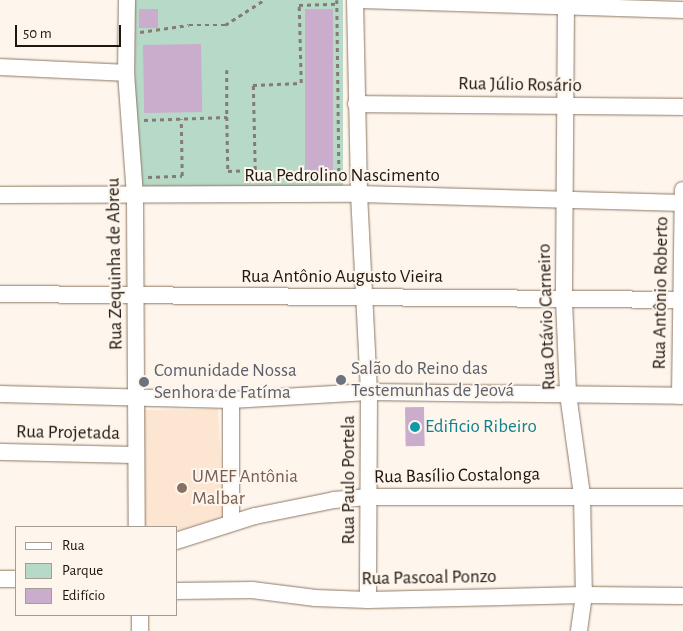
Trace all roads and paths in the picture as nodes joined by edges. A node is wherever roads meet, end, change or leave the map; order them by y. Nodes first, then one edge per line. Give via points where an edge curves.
1 (127, 0) edge
2 (264, 0) edge
3 (337, 0) edge
4 (355, 0) edge
5 (361, 0) edge
6 (566, 3) edge
7 (337, 4) junction
8 (683, 10) edge
9 (140, 42) dead end
10 (0, 67) edge
11 (227, 70) dead end
12 (126, 73) junction
13 (356, 104) junction
14 (566, 106) junction
15 (683, 107) edge
16 (142, 110) dead end
17 (227, 118) junction
18 (180, 119) junction
19 (142, 120) junction
20 (143, 129) dead end
21 (339, 172) dead end
22 (144, 177) dead end
23 (359, 194) junction
24 (0, 195) edge
25 (135, 198) junction
26 (564, 199) junction
27 (683, 199) edge
28 (0, 294) edge
29 (364, 295) junction
30 (137, 297) junction
31 (683, 300) edge
32 (564, 301) junction
33 (369, 392) junction
34 (0, 394) edge
35 (568, 394) junction
36 (682, 396) edge
37 (137, 399) junction
38 (232, 400) junction
39 (0, 452) edge
40 (136, 454) junction
41 (582, 495) junction
42 (370, 496) junction
43 (683, 497) edge
44 (231, 523) junction
45 (137, 526) edge
46 (178, 540) edge
47 (0, 579) edge
48 (15, 579) edge
49 (178, 591) edge
50 (584, 595) junction
51 (683, 596) edge
52 (368, 600) junction
53 (140, 616) edge
54 (140, 631) edge
55 (579, 631) edge

1 - 12 street, Rua Zequinha de Abreu
2 - 9 path via 225,25 189,25 140,32
3 - 7 path
4 - 13 street, Rua Paulo Portela
5 - 6 street
6 - 8 street
6 - 14 street, Rua Otávio Carneiro
7 - 17 path via 300,5 301,83 253,85 255,170 228,171
7 - 21 path
10 - 12 street
11 - 17 path
12 - 25 street, Rua Zequinha de Abreu
13 - 14 street, Rua Júlio Rosário
13 - 23 street, Rua Paulo Portela
14 - 15 street, Rua Júlio Rosário
14 - 26 street, Rua Otávio Carneiro
16 - 19 path
17 - 18 path
18 - 19 path
18 - 22 path via 182,176
19 - 20 path
23 - 25 street, Rua Pedrolino Nascimento
23 - 26 street, Rua Pedrolino Nascimento
23 - 29 street, Rua Paulo Portela
24 - 25 street, Rua Pedrolino Nascimento
25 - 30 street, Rua Zequinha de Abreu
26 - 27 street, Rua Pedrolino Nascimento
26 - 32 street, Rua Otávio Carneiro
27 - 31 street, Rua Antônio Roberto
28 - 30 street, Rua Antônio Augusto Vieira
29 - 30 street, Rua Antônio Augusto Vieira
29 - 32 street, Rua Antônio Augusto Vieira
29 - 33 street, Rua Paulo Portela
30 - 37 street, Rua Zequinha de Abreu
31 - 32 street, Rua Antônio Augusto Vieira
31 - 36 street, Rua Antônio Roberto
32 - 35 street, Rua Otávio Carneiro
33 - 35 street
33 - 38 street
33 - 42 street, Rua Paulo Portela
34 - 37 street
35 - 36 street
35 - 41 street, Rua Otávio Carneiro
37 - 38 street
37 - 40 street, Rua Zequinha de Abreu
38 - 44 street
39 - 40 street, Rua Projetada
40 - 45 street, Rua Zequinha de Abreu
41 - 42 street, Rua Basílio Costalonga
41 - 43 street, Rua Basílio Costalonga
41 - 50 street, Rua Otávio Carneiro
42 - 44 street, Rua Basílio Costalonga via 299,506
42 - 52 street, Rua Paulo Portela
44 - 46 street, Rua Basílio Costalonga
47 - 48 street
49 - 52 street, Rua Pascoal Ponzo via 252,590
50 - 51 street, Rua Pascoal Ponzo
50 - 52 street, Rua Pascoal Ponzo
50 - 55 street, Rua Otávio Carneiro
53 - 54 street

